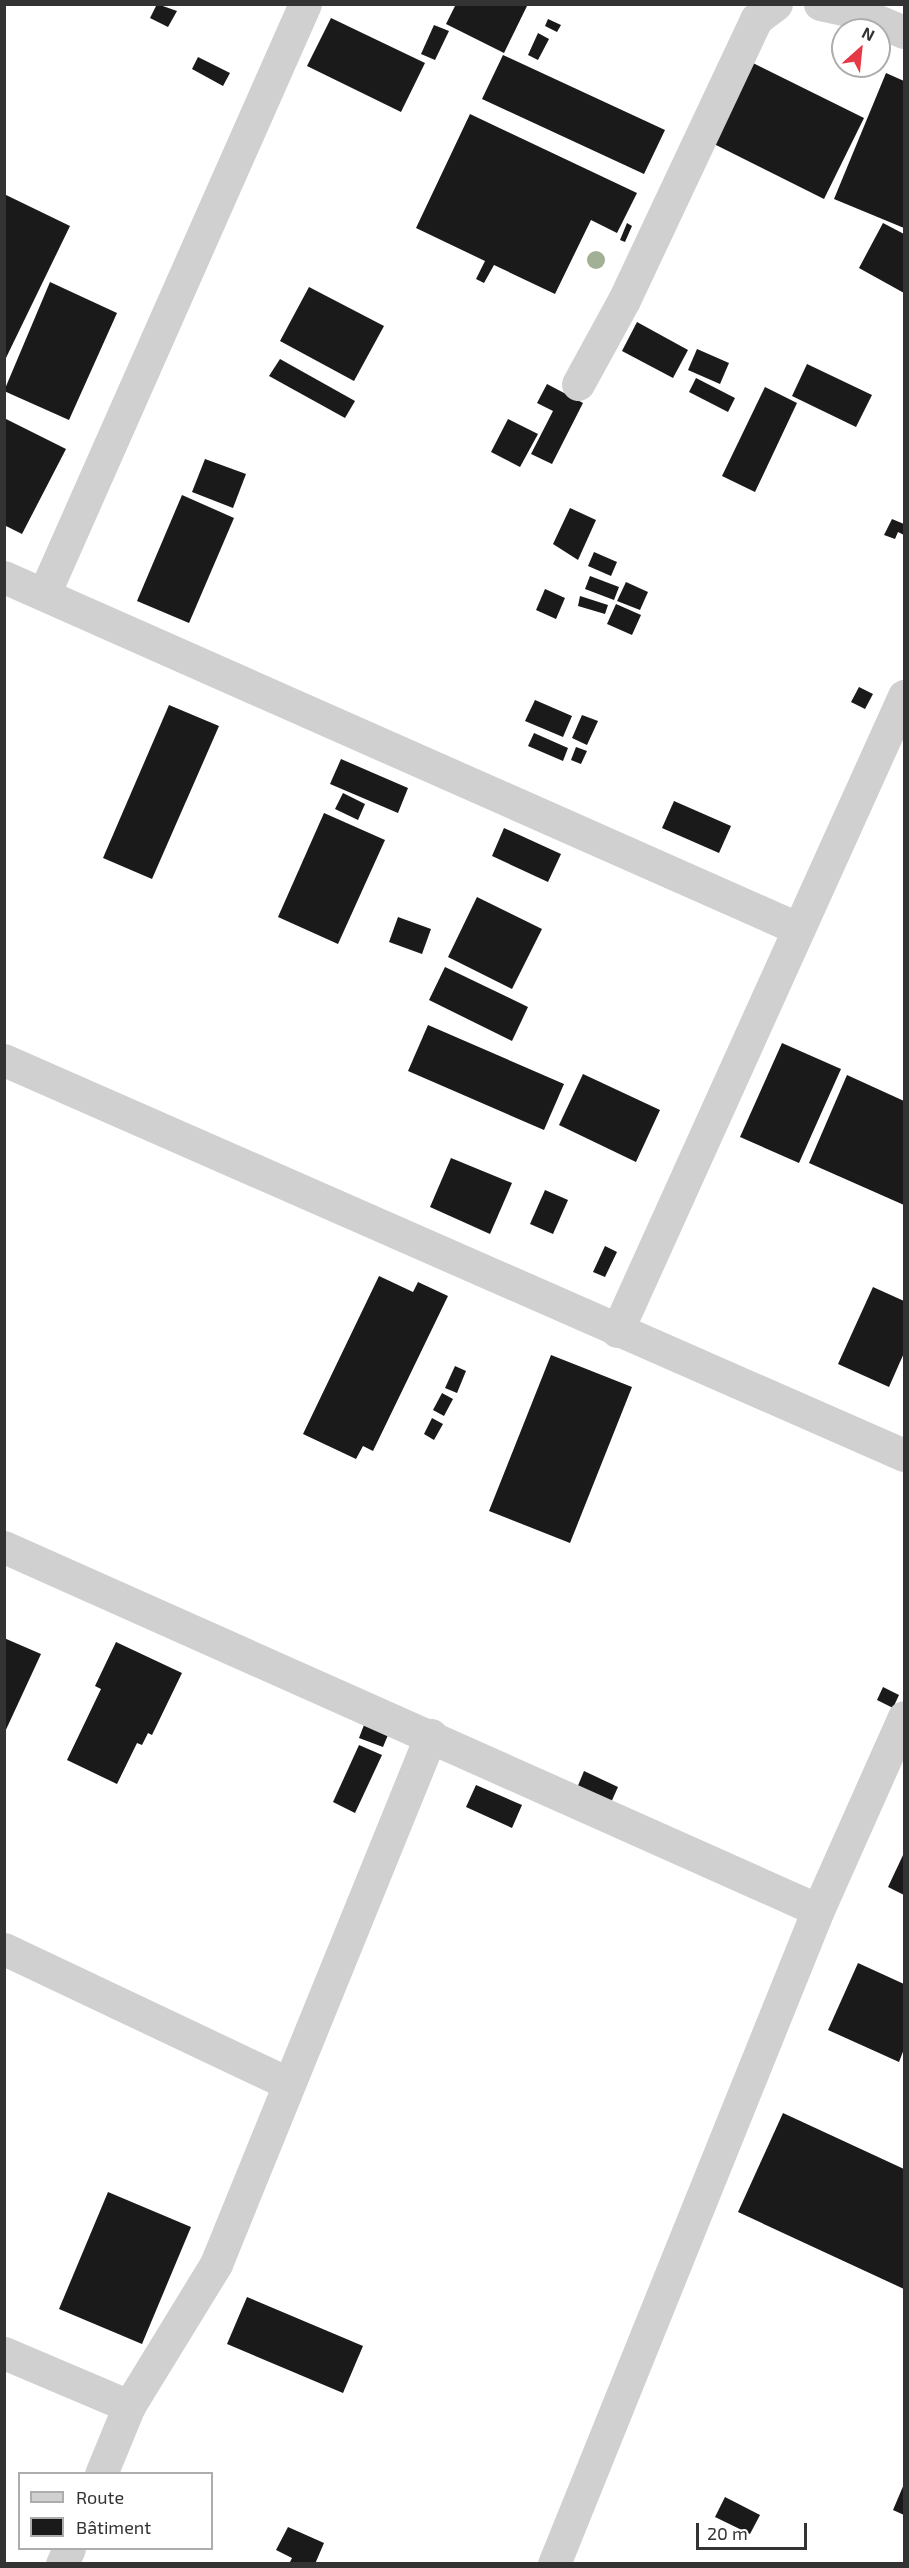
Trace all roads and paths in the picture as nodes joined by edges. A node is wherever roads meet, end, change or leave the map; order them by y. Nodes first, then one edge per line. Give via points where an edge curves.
1 (305, 4) edge
2 (776, 4) edge
3 (820, 4) edge
4 (904, 32) edge
5 (578, 384) dead end
6 (4, 577) edge
7 (44, 594) junction
8 (904, 696) edge
9 (799, 929) junction
10 (4, 1060) edge
11 (617, 1331) junction
12 (904, 1455) edge
13 (4, 1547) edge
14 (904, 1717) edge
15 (431, 1735) junction
16 (818, 1910) junction
17 (4, 1948) edge
18 (289, 2084) junction
19 (4, 2353) edge
20 (129, 2406) junction
21 (102, 2472) edge
22 (68, 2550) edge
23 (62, 2564) edge
24 (554, 2564) edge

1 - 7 street
2 - 5 street via 756,19 624,300
3 - 4 street via 854,11
6 - 7 street
7 - 9 street
8 - 9 street
9 - 11 street
10 - 11 street
11 - 12 street
13 - 15 street
14 - 16 street
15 - 16 street
15 - 18 street
16 - 24 street
17 - 18 street
18 - 20 street via 216,2264
19 - 20 street
20 - 21 street
22 - 23 street

